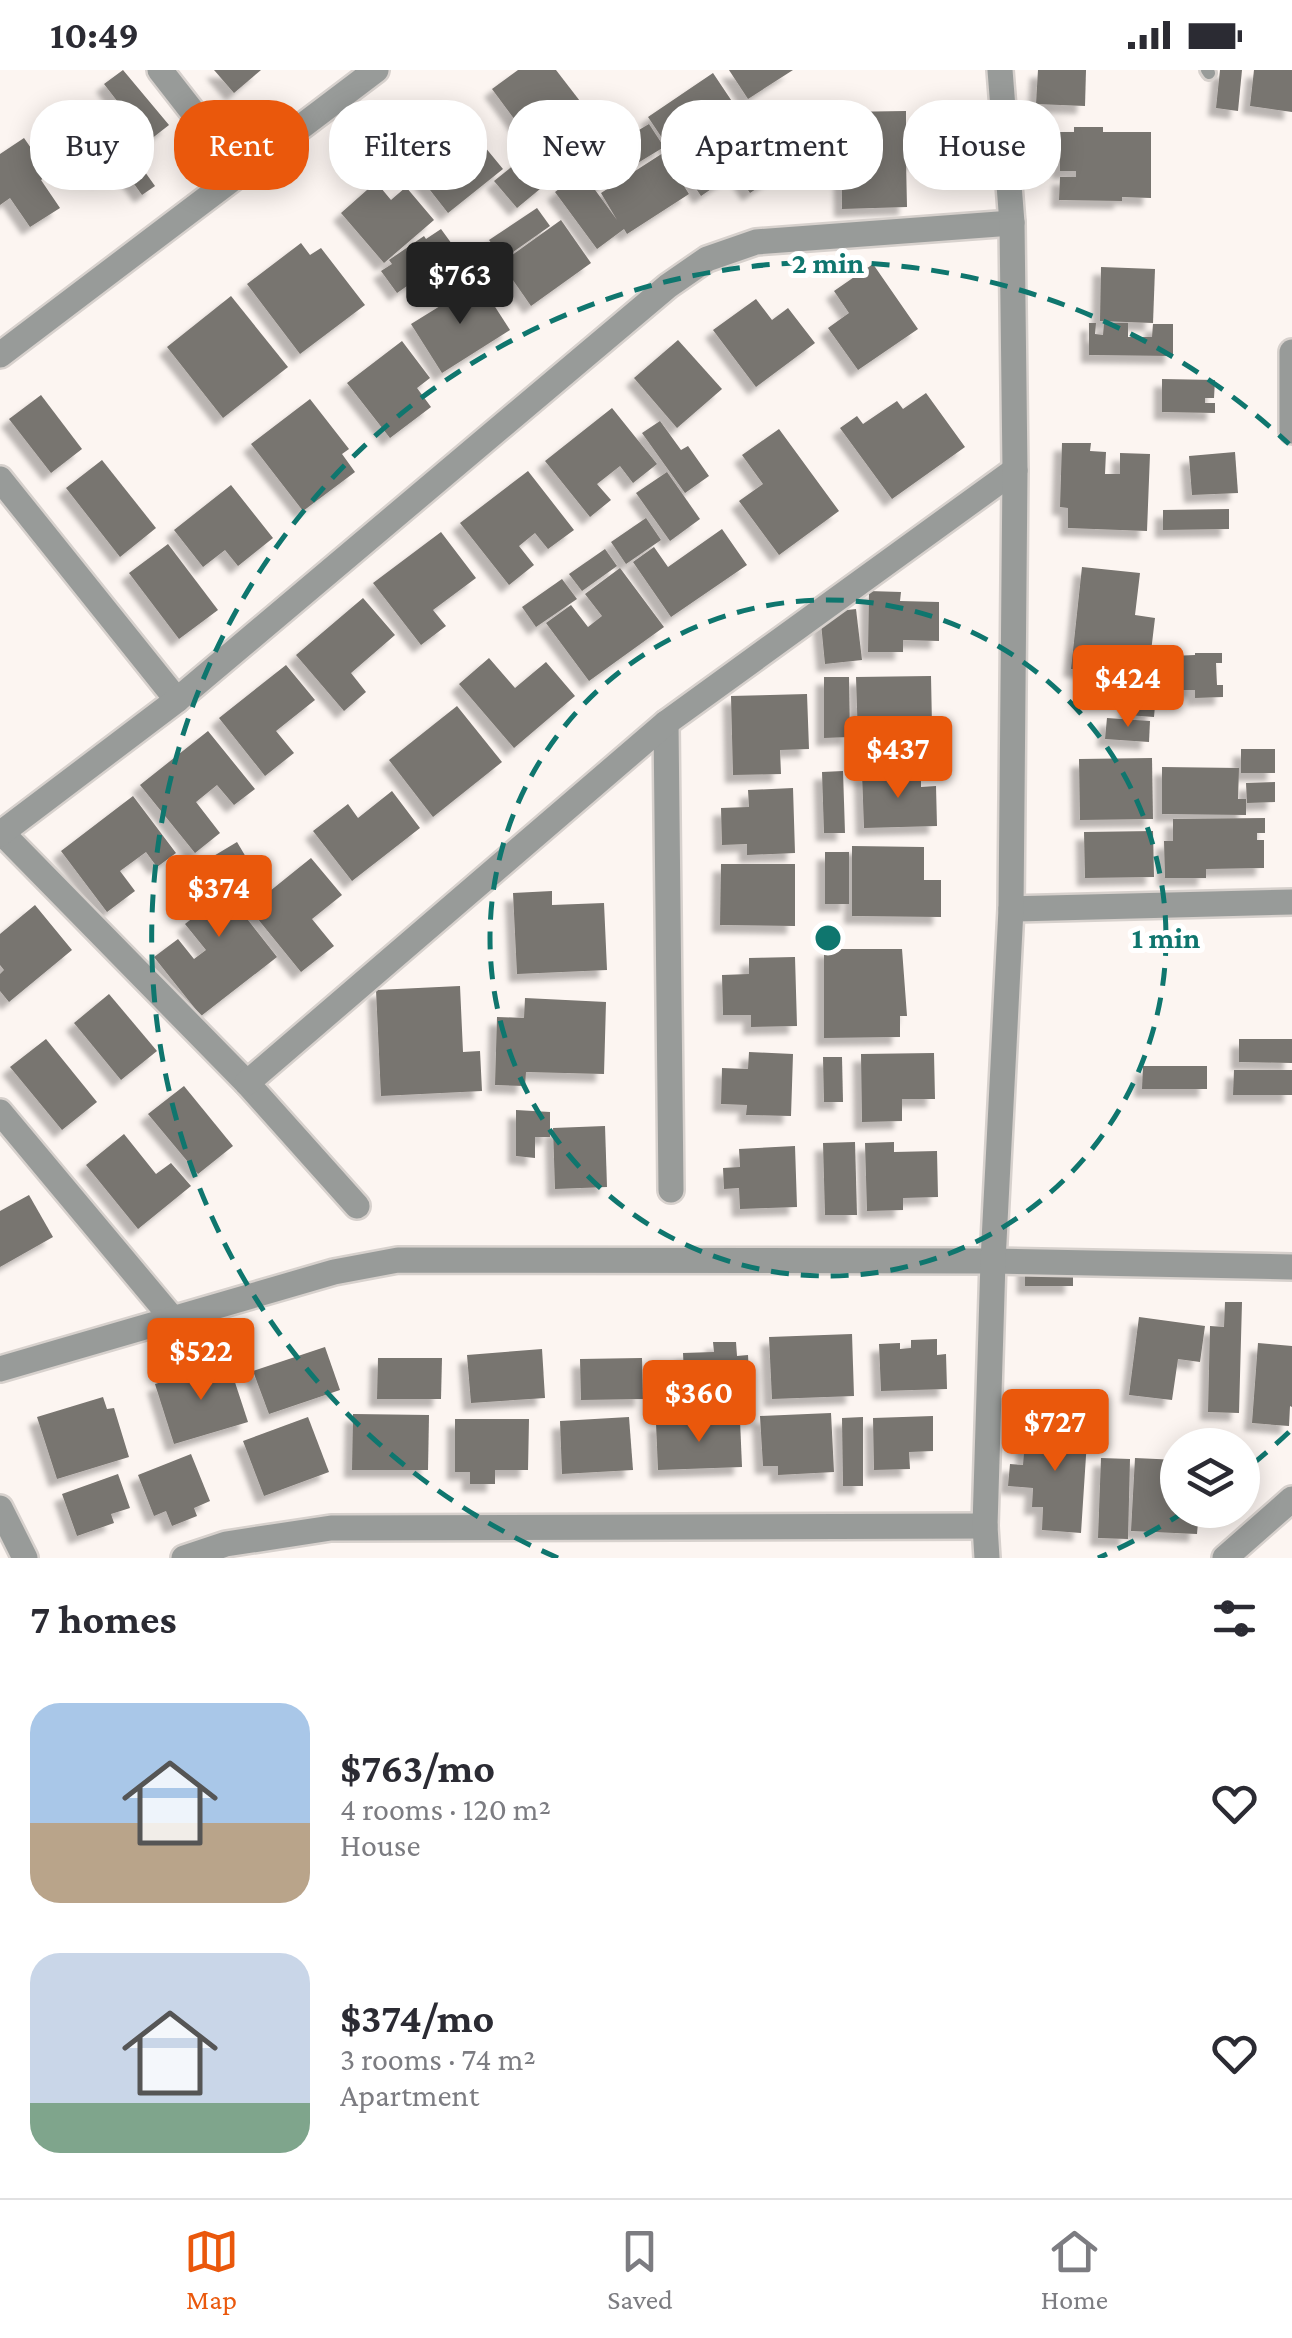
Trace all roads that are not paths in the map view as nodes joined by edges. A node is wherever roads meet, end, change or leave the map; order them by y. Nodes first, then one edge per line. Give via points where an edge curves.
1 (160, 70) edge
2 (376, 70) edge
3 (1000, 70) edge
4 (183, 100) edge
5 (309, 122) edge
6 (220, 190) edge
7 (1012, 222) junction
8 (1292, 352) edge
9 (0, 356) edge
10 (1292, 432) edge
11 (1015, 470) junction
12 (0, 479) edge
13 (177, 700) junction
14 (666, 723) junction
15 (1, 833) edge
16 (1292, 902) edge
17 (1011, 909) junction
18 (247, 1083) junction
19 (0, 1112) edge
20 (671, 1190) dead end
21 (357, 1206) dead end
22 (993, 1261) junction
23 (1292, 1267) edge
24 (172, 1318) junction
25 (0, 1368) edge
26 (1292, 1498) edge
27 (0, 1508) edge
28 (986, 1526) junction
29 (25, 1558) edge
30 (184, 1558) edge
31 (987, 1558) edge
32 (1226, 1558) edge

1 - 4 street
2 - 5 street
3 - 7 street
6 - 9 street
7 - 11 street
7 - 13 street via 756,242 706,258
8 - 10 street
11 - 14 street
11 - 17 street
12 - 13 street
13 - 15 street
14 - 18 street
14 - 20 street
15 - 18 street
16 - 17 street
17 - 22 street
18 - 21 street
19 - 24 street
22 - 23 street
22 - 24 street via 398,1260
22 - 28 street
24 - 25 street
26 - 32 street
27 - 29 street
28 - 30 street via 331,1528 226,1544
28 - 31 street

